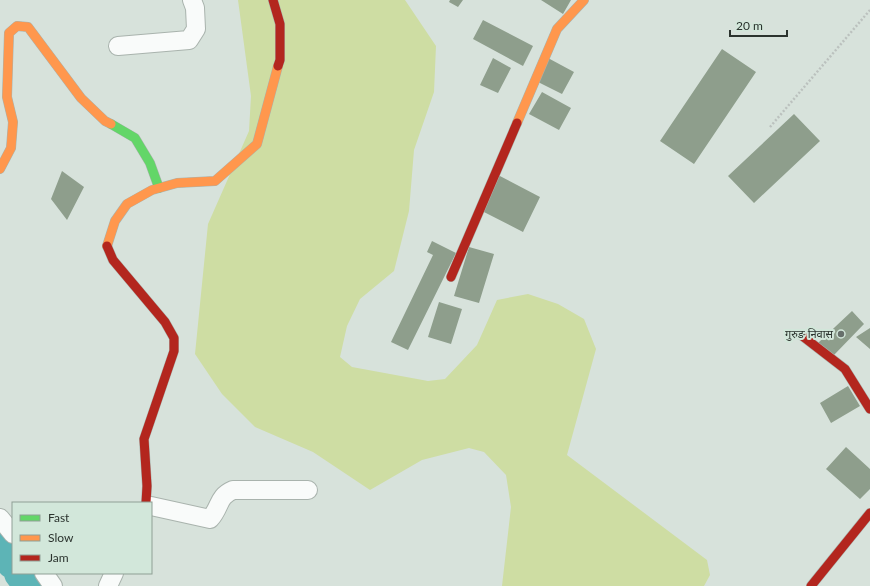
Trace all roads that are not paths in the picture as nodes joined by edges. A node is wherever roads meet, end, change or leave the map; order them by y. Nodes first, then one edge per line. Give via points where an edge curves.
1 (192, 0) edge
2 (273, 0) edge
3 (584, 0) edge
4 (118, 46) dead end
5 (0, 169) edge
6 (159, 188) junction
7 (451, 277) dead end
8 (801, 335) dead end
9 (870, 409) edge
10 (308, 490) dead end
11 (146, 502) edge
12 (152, 506) edge
13 (870, 513) edge
14 (0, 518) edge
15 (12, 533) edge
16 (45, 574) edge
17 (114, 574) edge
18 (53, 586) edge
19 (108, 586) edge
20 (811, 586) edge

1 - 4 street via 196,29 189,40
2 - 6 street via 280,24 280,60 256,144 215,181 177,183
3 - 7 street via 557,29
5 - 6 street via 11,148 14,122 7,97 9,33 17,26 28,27 81,98 105,121 135,138 150,163
6 - 11 street via 127,204 115,221 107,246 113,260 165,322 174,338 174,351 144,439 148,487
8 - 9 street via 845,369
10 - 12 street via 233,490 220,500 216,513 210,519
13 - 20 street
14 - 15 street
16 - 18 street
17 - 19 street

